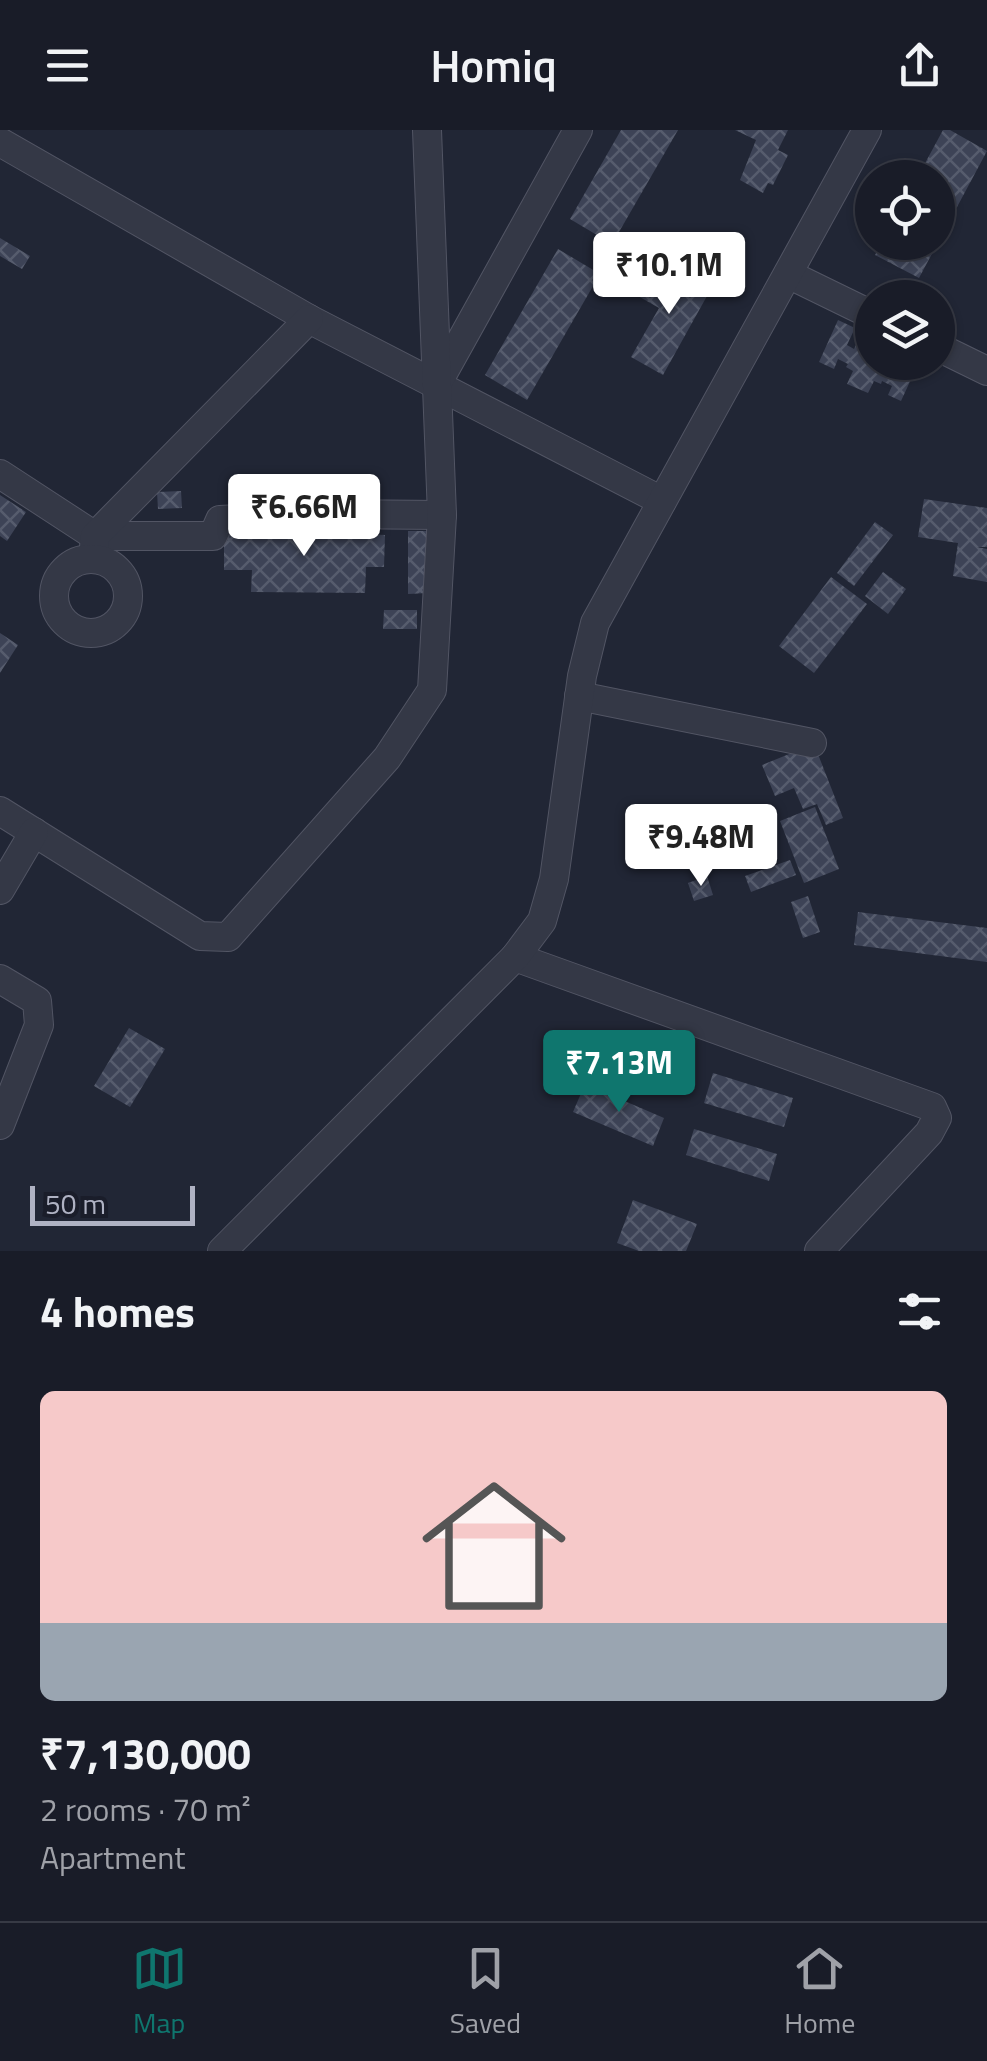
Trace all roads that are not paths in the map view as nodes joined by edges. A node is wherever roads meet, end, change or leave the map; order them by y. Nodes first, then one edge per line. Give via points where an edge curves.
1 (426, 130) edge
2 (578, 130) edge
3 (868, 130) edge
4 (0, 142) edge
5 (788, 274) junction
6 (855, 307) edge
7 (309, 319) junction
8 (955, 355) edge
9 (987, 371) edge
10 (437, 385) junction
11 (0, 474) edge
12 (662, 501) junction
13 (442, 515) junction
14 (94, 548) junction
15 (579, 696) junction
16 (812, 743) dead end
17 (0, 811) edge
18 (34, 832) junction
19 (0, 890) edge
20 (515, 957) junction
21 (0, 979) edge
22 (0, 1125) edge
23 (222, 1251) edge
24 (819, 1251) edge

1 - 10 street
2 - 10 street
3 - 5 street
4 - 7 street
5 - 6 street
5 - 12 street
7 - 10 street
7 - 14 street
8 - 9 street
10 - 12 street
10 - 13 street
11 - 14 street
12 - 15 street via 594,623
13 - 14 street via 220,520 213,536
13 - 18 street via 432,690 387,758 228,938 200,936
15 - 16 street
15 - 20 street via 554,879 542,921
17 - 18 street
18 - 19 street
20 - 23 street
20 - 24 street via 932,1107 937,1118 929,1133
21 - 22 street via 37,1001 39,1012

